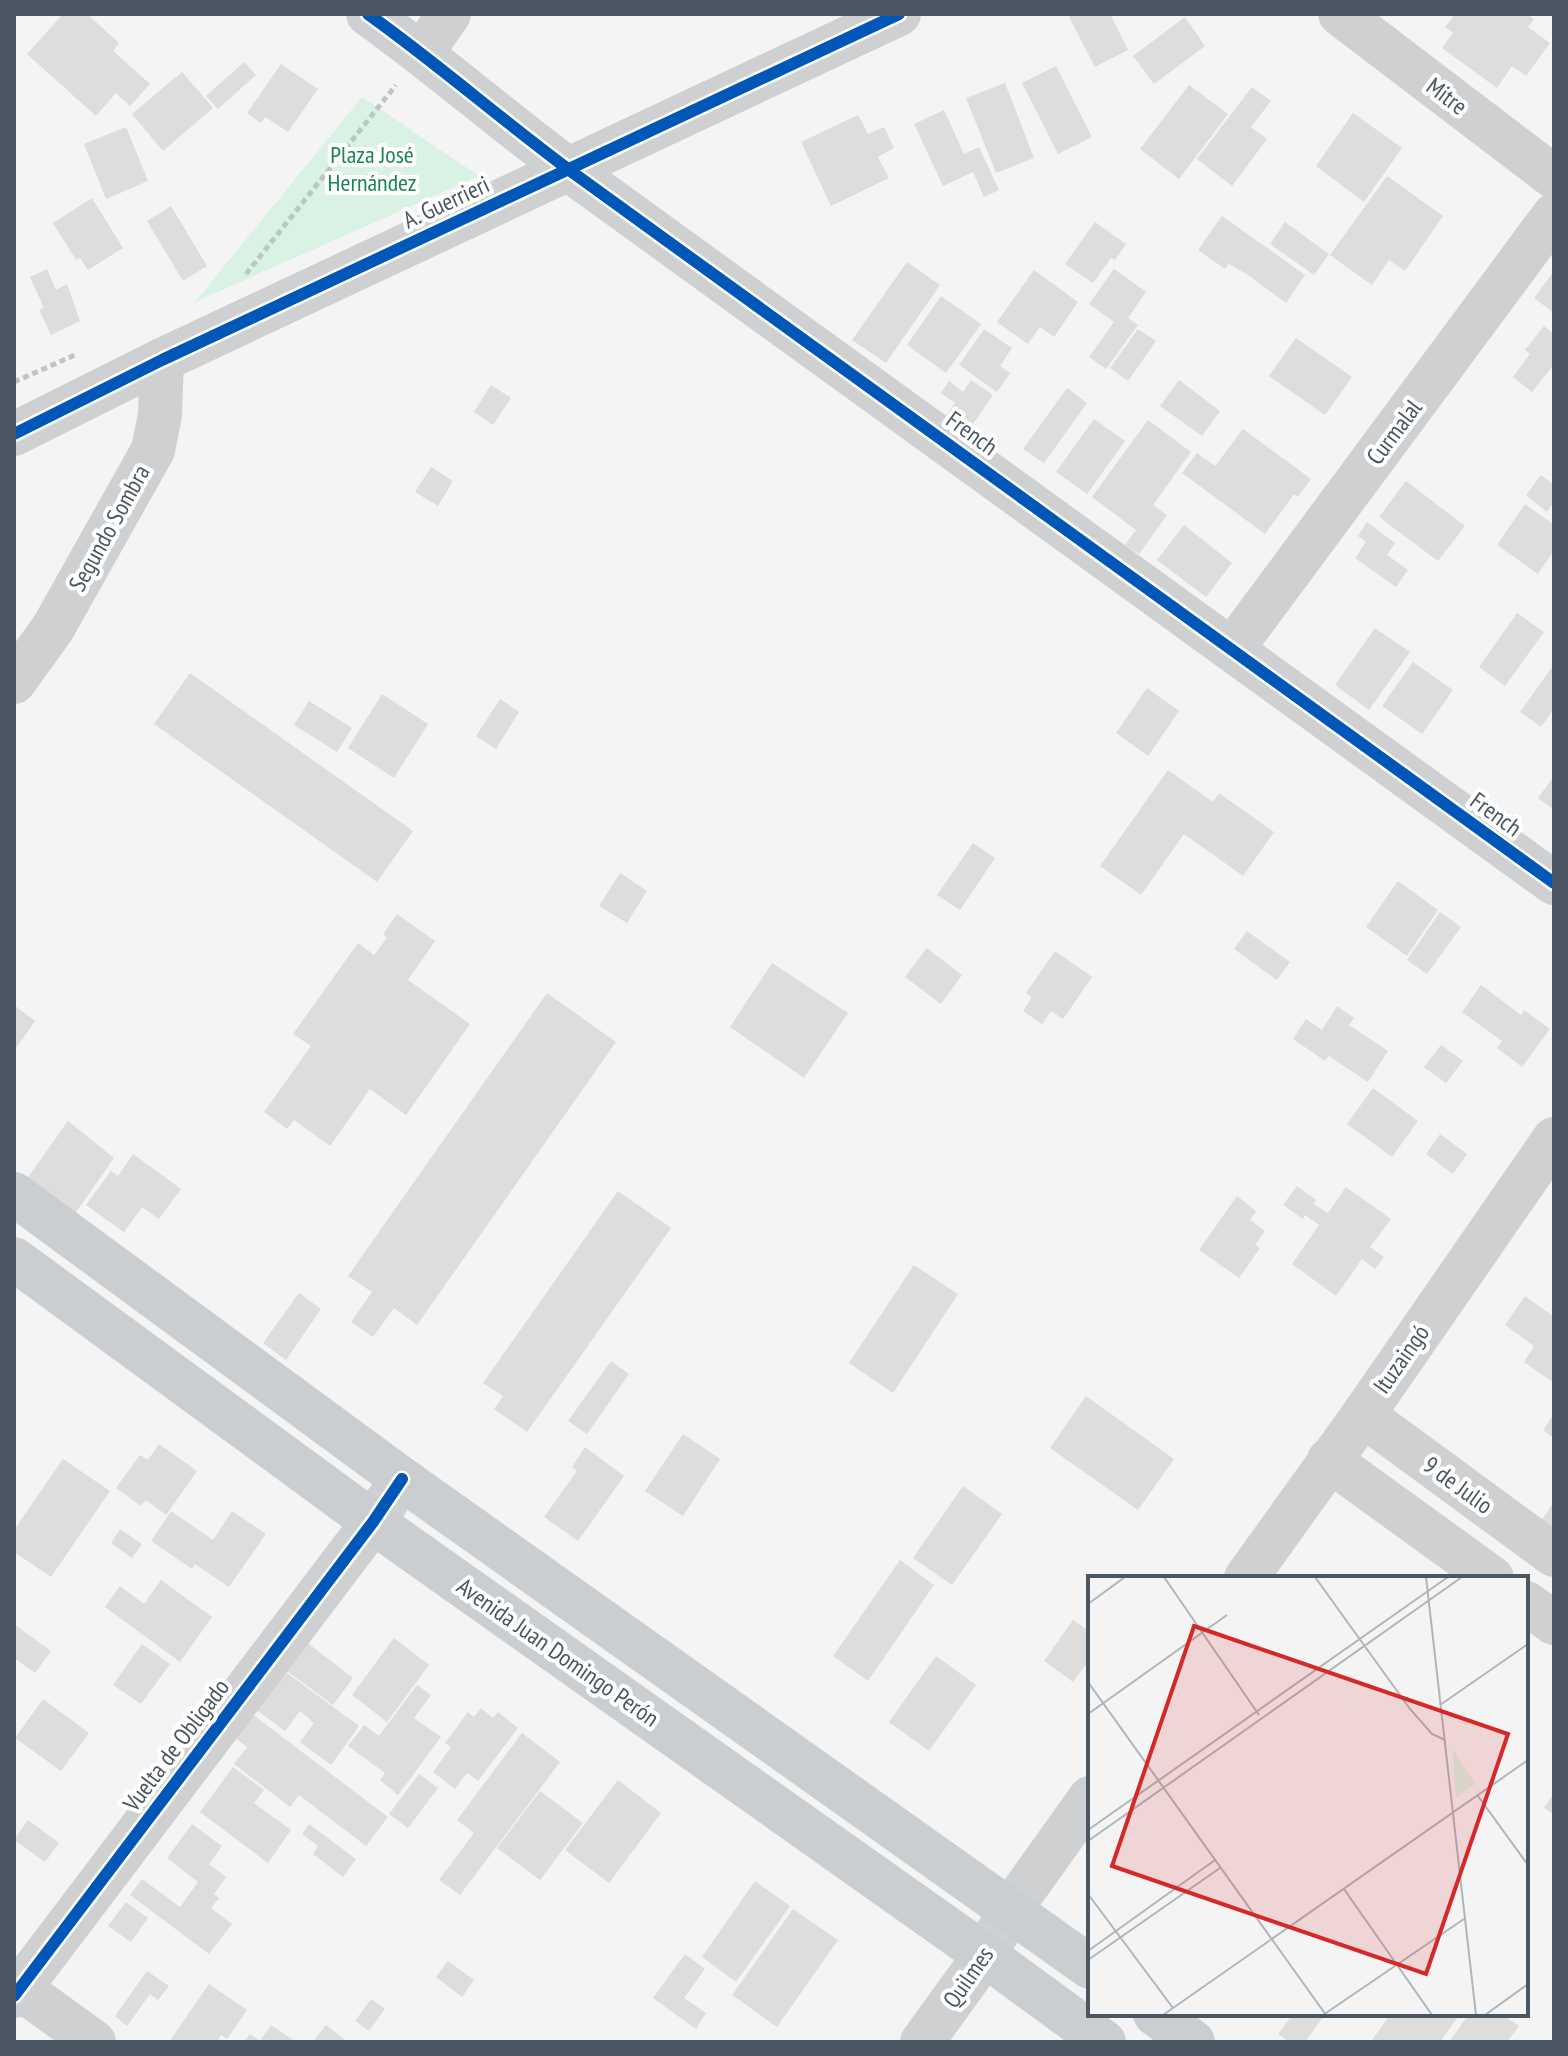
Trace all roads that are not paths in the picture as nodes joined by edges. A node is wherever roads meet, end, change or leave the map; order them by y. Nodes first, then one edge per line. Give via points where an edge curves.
1 (368, 14) edge
2 (449, 14) edge
3 (899, 14) edge
4 (1340, 14) edge
5 (422, 53) junction
6 (569, 169) junction
7 (1554, 177) edge
8 (1554, 215) edge
9 (162, 360) junction
10 (14, 434) edge
11 (1233, 648) junction
12 (14, 682) edge
13 (1554, 883) edge
14 (1554, 1139) edge
15 (14, 1194) edge
16 (14, 1259) edge
17 (1363, 1415) junction
18 (1329, 1460) junction
19 (402, 1479) junction
20 (373, 1522) junction
21 (1554, 1555) edge
22 (1247, 1576) edge
23 (1489, 1576) edge
24 (1528, 1604) edge
25 (1554, 1623) edge
26 (1088, 1801) edge
27 (1010, 1910) junction
28 (985, 1955) junction
29 (1088, 1966) edge
30 (16, 1989) edge
31 (1158, 2016) edge
32 (94, 2042) edge
33 (922, 2042) edge
34 (1104, 2042) edge
35 (1193, 2042) edge

1 - 5 street, French
2 - 5 street
3 - 6 street, A. Guerrieri
4 - 7 street, Mitre
5 - 6 street, French
6 - 9 street, A. Guerrieri
6 - 11 street, French
8 - 11 street, Curmalal
9 - 10 street, A. Guerrieri
9 - 12 street, Segundo Sombra via 153,450 53,628
11 - 13 street, French
14 - 17 street, Ituzaingó
15 - 19 main road, Avenida Juan Domingo Perón
16 - 20 main road, Avenida Juan Domingo Perón
17 - 18 street, Ituzaingó
17 - 21 street, 9 de Julio
18 - 22 street, Ituzaingó
18 - 23 street
19 - 20 street, Vuelta de Obligado
19 - 27 main road, Avenida Juan Domingo Perón
20 - 28 main road, Avenida Juan Domingo Perón
20 - 30 street, Vuelta de Obligado
24 - 25 street
26 - 27 street
27 - 28 street, Quilmes
27 - 29 main road, Avenida Juan Domingo Perón
28 - 33 street, Quilmes
28 - 34 main road, Avenida Juan Domingo Perón
30 - 32 street
31 - 35 main road

